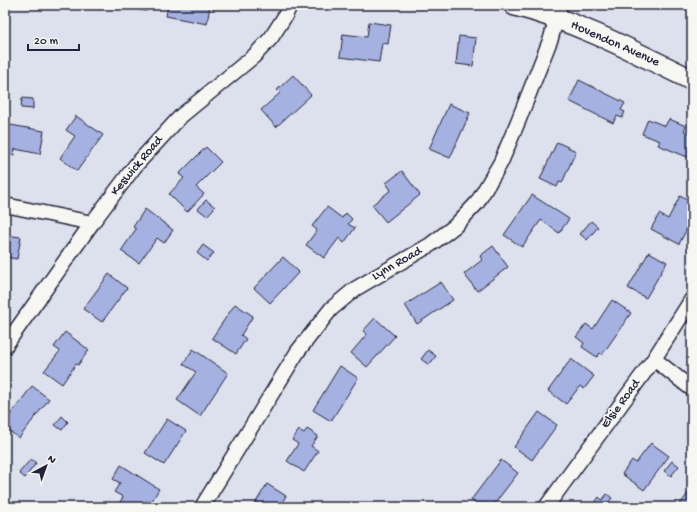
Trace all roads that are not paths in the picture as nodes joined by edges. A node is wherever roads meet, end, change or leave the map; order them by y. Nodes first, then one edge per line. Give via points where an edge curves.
1 (290, 5) edge
2 (514, 5) edge
3 (559, 12) edge
4 (692, 80) edge
5 (5, 205) edge
6 (92, 223) junction
7 (692, 299) edge
8 (5, 346) edge
9 (654, 359) junction
10 (692, 389) edge
11 (202, 507) edge
12 (546, 507) edge

1 - 6 street, Keswick Road via 270,38 254,56 181,116 135,166
2 - 3 street, Hovendon Avenue
3 - 4 street, Hovendon Avenue
3 - 11 street, Lynn Road via 519,119 478,203 455,226 430,245 355,289 331,309 298,351
5 - 6 street
6 - 8 street, Keswick Road
7 - 9 street, Elsie Road
9 - 10 street
9 - 12 street, Elsie Road

